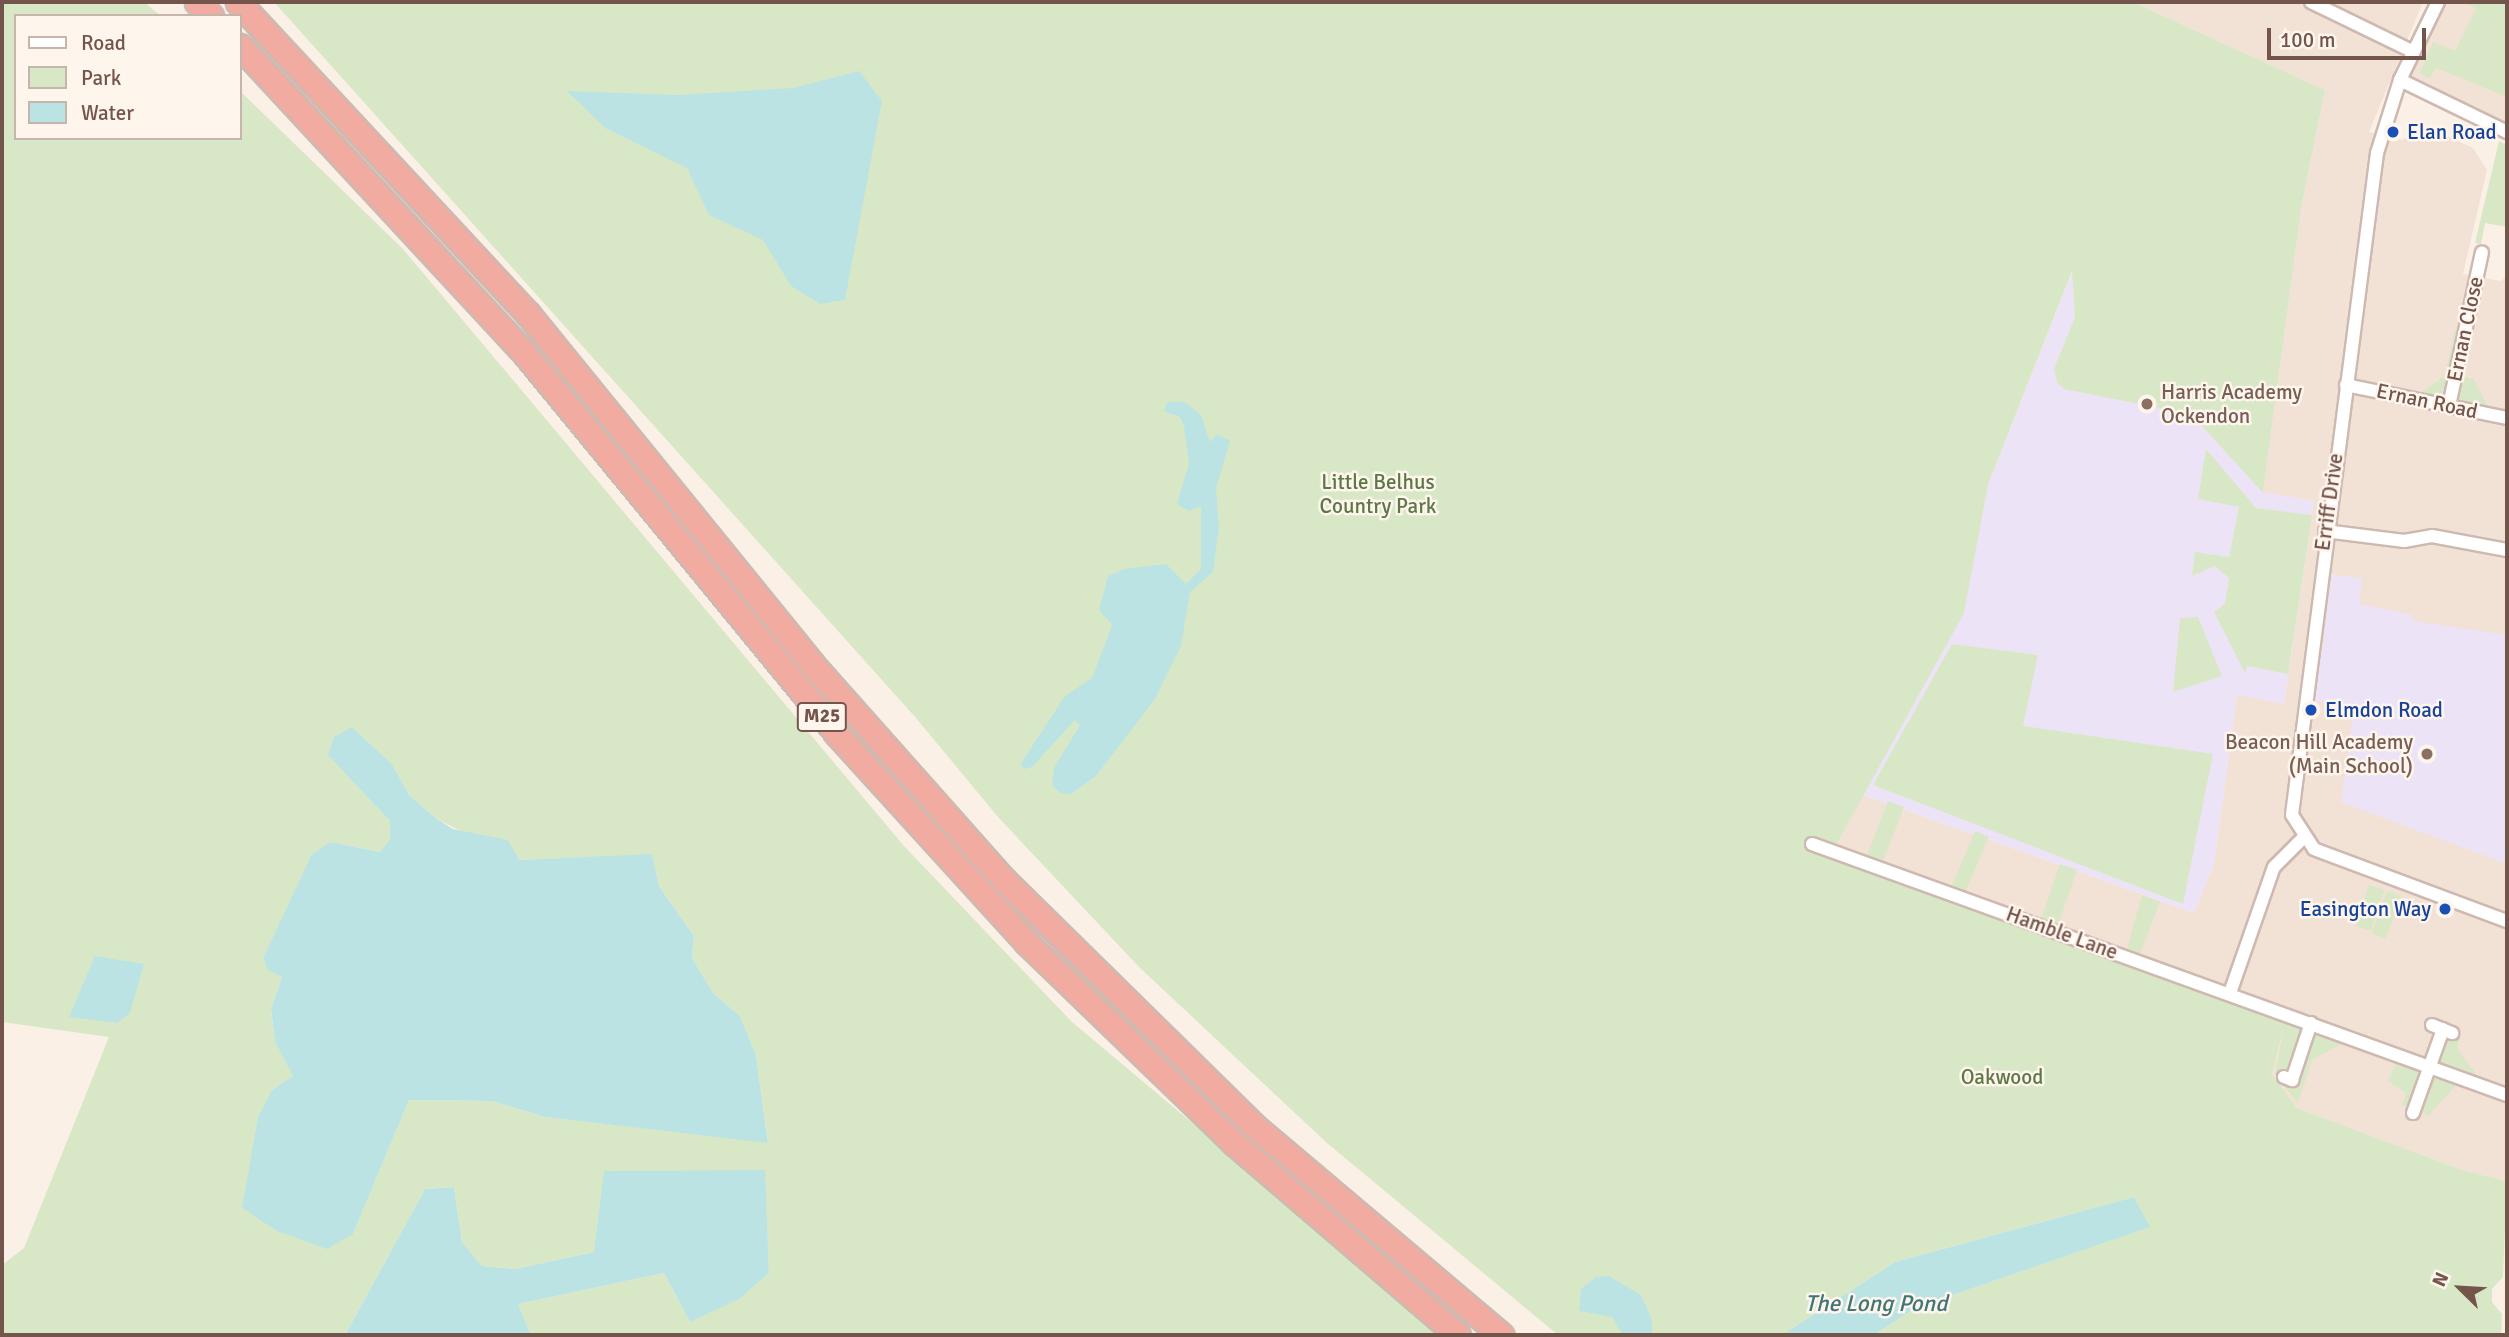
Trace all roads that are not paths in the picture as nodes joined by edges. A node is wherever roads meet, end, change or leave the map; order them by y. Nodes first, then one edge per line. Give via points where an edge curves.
1 (238, 2) edge
2 (2311, 2) edge
3 (2438, 2) edge
4 (242, 48) edge
5 (2414, 52) junction
6 (2400, 80) junction
7 (2507, 132) edge
8 (2482, 251) dead end
9 (2346, 385) junction
10 (2449, 406) junction
11 (2507, 418) edge
12 (2325, 531) junction
13 (2507, 550) edge
14 (2302, 839) junction
15 (1812, 844) dead end
16 (2507, 921) edge
17 (2230, 993) junction
18 (2311, 1023) junction
19 (2442, 1029) dead end
20 (2430, 1067) junction
21 (2293, 1080) dead end
22 (2507, 1095) edge
23 (2412, 1112) dead end
24 (1458, 1335) edge
25 (1501, 1335) edge

1 - 25 highway, M25 via 528,314 812,664 1028,906 1271,1142
2 - 5 street
3 - 5 street, Erriff Drive
4 - 24 highway, M25 via 521,349 805,696 1008,923 1234,1143
5 - 6 street, Erriff Drive
6 - 7 street
6 - 9 street, Erriff Drive via 2377,153
8 - 10 street, Ernan Close
9 - 10 street, Ernan Road
9 - 12 street, Erriff Drive
10 - 11 street, Ernan Road
12 - 13 street via 2404,541 2432,536
12 - 14 street, Erriff Drive via 2290,794
14 - 16 street via 2323,852
14 - 17 street via 2274,867
15 - 17 street, Hamble Lane
17 - 18 street, Hamble Lane
18 - 20 street, Hamble Lane
18 - 21 street
19 - 20 street
20 - 22 street, Hamble Lane
20 - 23 street

